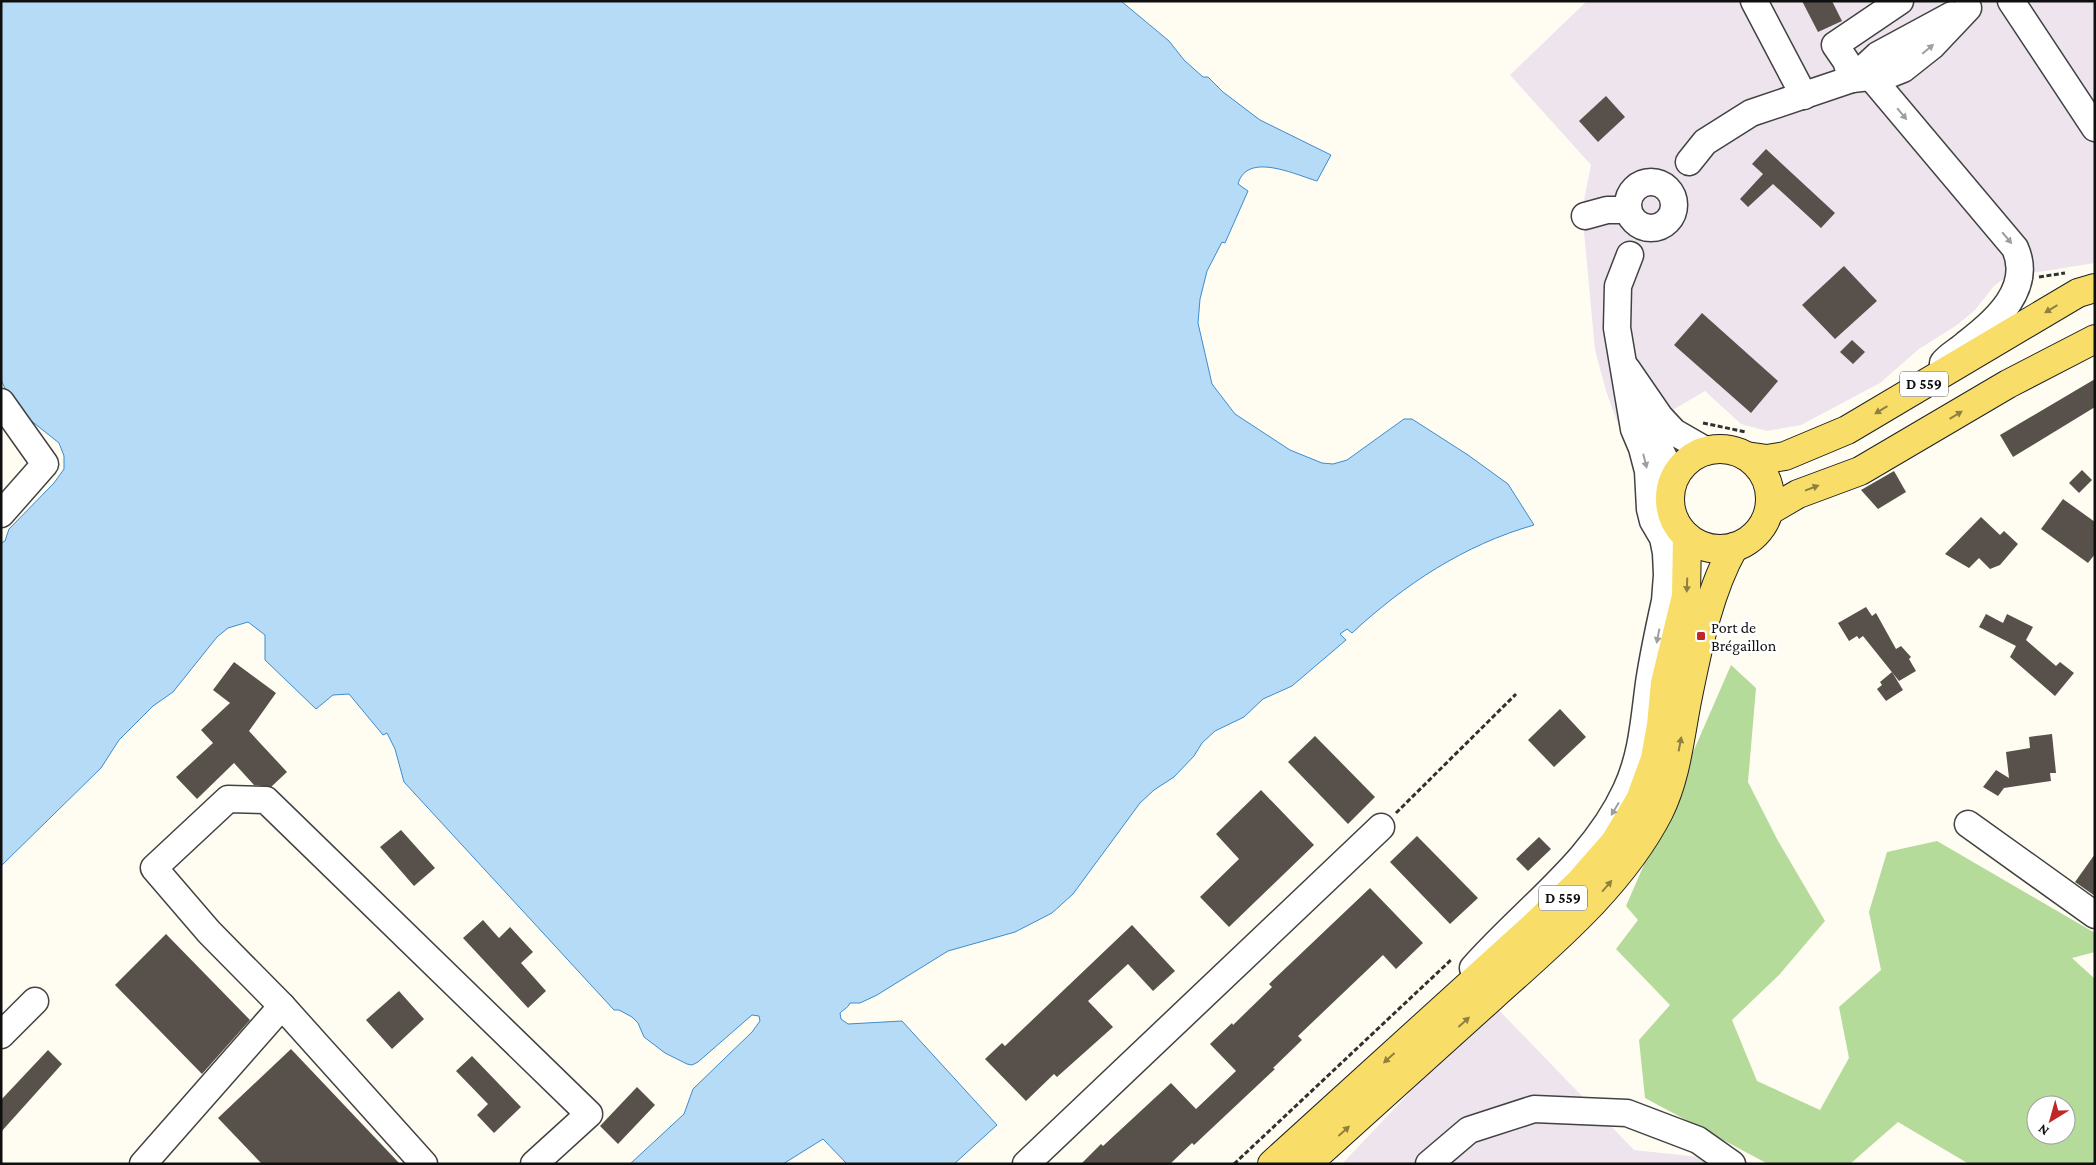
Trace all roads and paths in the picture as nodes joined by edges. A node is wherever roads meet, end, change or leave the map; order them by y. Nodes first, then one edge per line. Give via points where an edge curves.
1 (1754, 1) edge
2 (1900, 1) edge
3 (2011, 1) edge
4 (1973, 5) edge
5 (1861, 78) junction
6 (1804, 96) junction
7 (2095, 128) edge
8 (1665, 190) junction
9 (1585, 216) dead end
10 (1638, 219) junction
11 (2066, 273) dead end
12 (2019, 281) junction
13 (2095, 288) edge
14 (2095, 339) edge
15 (1622, 362) junction
16 (1935, 378) junction
17 (1, 402) edge
18 (1698, 422) dead end
19 (1750, 446) junction
20 (1707, 451) junction
21 (1674, 478) junction
22 (1769, 511) junction
23 (1, 514) edge
24 (1687, 537) junction
25 (1734, 547) junction
26 (1516, 694) dead end
27 (1968, 824) dead end
28 (1381, 827) joint
29 (2095, 915) edge
30 (1458, 953) dead end
31 (35, 1000) dead end
32 (282, 1006) junction
33 (1, 1035) edge
34 (1411, 1038) junction
35 (143, 1164) edge
36 (424, 1164) edge
37 (534, 1164) edge
38 (1026, 1164) edge
39 (1234, 1164) edge
40 (1272, 1164) edge
41 (1307, 1164) edge
42 (1429, 1164) edge
43 (1732, 1164) edge

1 - 6 street
2 - 5 street via 1836,45
3 - 7 street
4 - 5 street via 1878,55
5 - 6 street
5 -> 12 street via 2015,248 2020,258
6 - 8 street via 1751,113 1705,142
8 - 10 street via 1674,204 1670,217 1659,226
8 - 10 street via 1644,182 1632,190 1627,204
9 - 10 street via 1607,210
10 - 15 street via 1630,255 1618,286 1617,328
11 - 12 path
12 - 16 street via 2017,290 1987,328 1944,360
13 -> 16 main road, D 559 via 2078,293
22 -> 14 main road, D 559 via 1798,494 1860,471 2008,384
15 - 20 street via 1674,432
15 - 21 street
15 -> 34 street via 1634,429 1648,471 1650,509 1663,538 1667,575 1637,761 1626,791 1593,842 1559,882 1498,939
16 -> 19 main road, D 559 via 1838,434 1785,456 1767,459
17 - 23 street via 45,464
18 - 19 path
19 - 20 main road via 1734,451
19 - 22 main road via 1766,480
20 - 21 main road via 1693,457
21 - 24 main road via 1670,491 1671,510 1678,527
22 - 25 main road via 1756,534
24 - 25 main road via 1709,548
24 -> 34 main road, D 559 via 1686,596 1665,684 1655,759 1640,800 1615,842 1580,882
41 -> 25 main road, D 559 via 1552,943 1632,857 1659,812 1674,775 1701,636
26 - 28 path
27 - 29 street
28 - 38 street
30 - 39 path
31 - 33 street
32 - 35 street
32 - 36 street
32 - 37 street via 209,932 154,868 228,799 266,800 589,1114
34 -> 40 main road, D 559
42 - 43 street via 1469,1130 1534,1109 1627,1113 1698,1140

